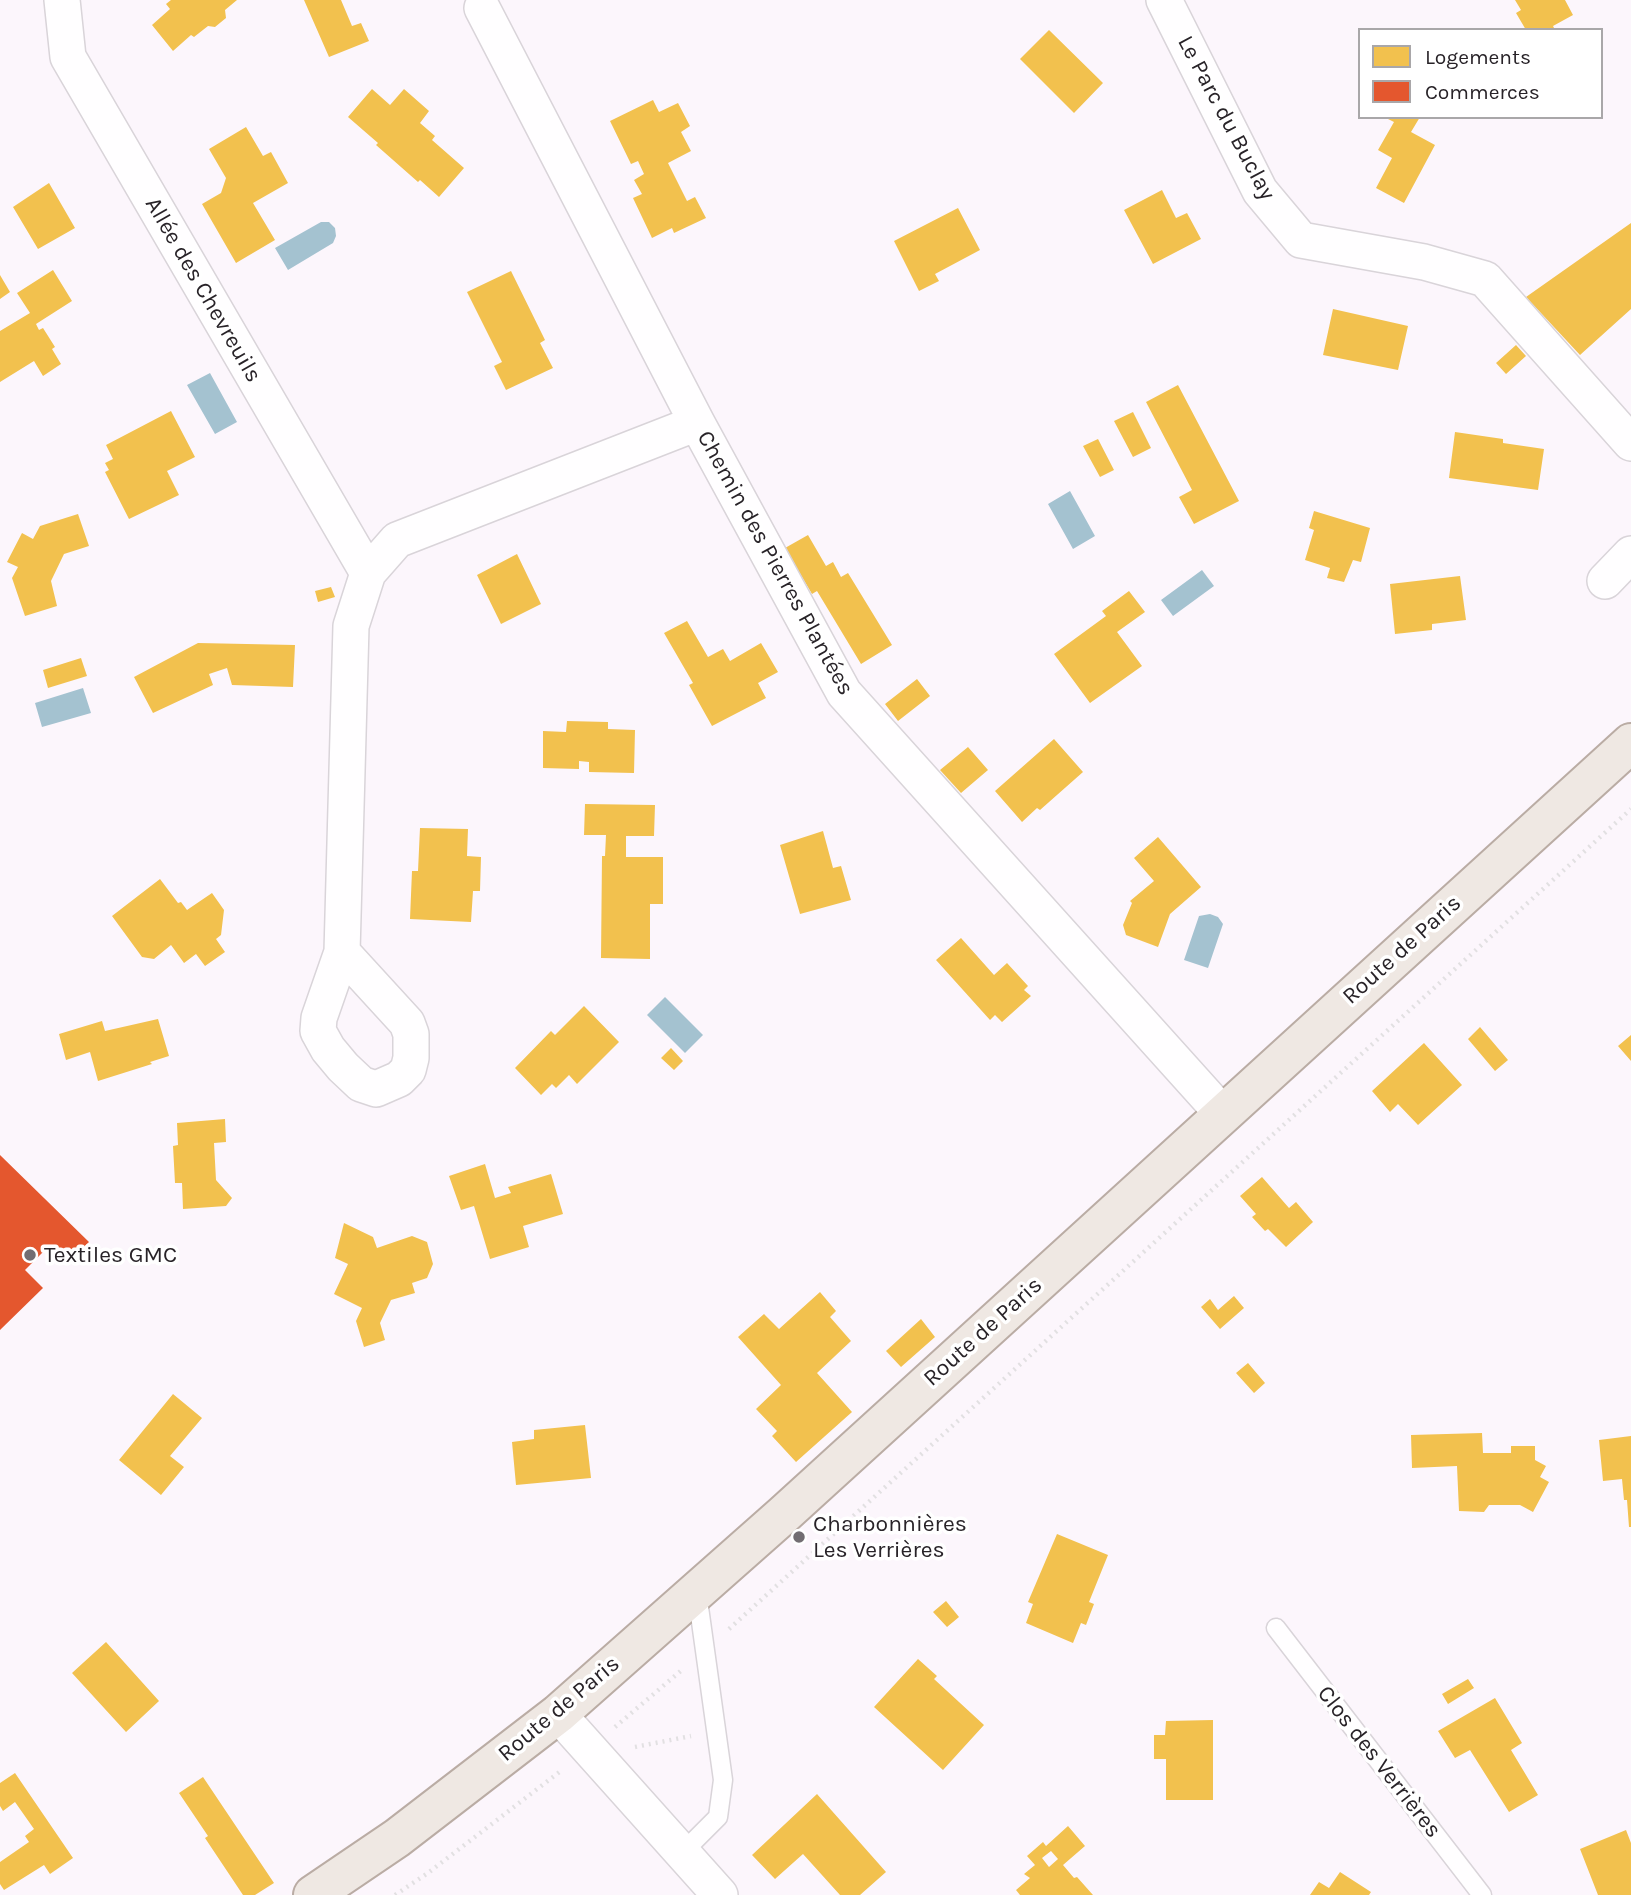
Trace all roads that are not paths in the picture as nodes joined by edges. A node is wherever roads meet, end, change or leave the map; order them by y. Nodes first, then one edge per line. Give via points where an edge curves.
1 (62, 0) edge
2 (1164, 0) edge
3 (482, 8) dead end
4 (697, 423) junction
5 (1631, 443) edge
6 (1631, 554) edge
7 (368, 573) junction
8 (1605, 581) dead end
9 (1631, 743) edge
10 (342, 953) dead end
11 (1222, 1113) junction
12 (697, 1592) junction
13 (1276, 1628) dead end
14 (558, 1714) junction
15 (682, 1853) junction
16 (313, 1895) edge
17 (720, 1895) edge
18 (1482, 1895) edge

1 - 7 street, Allée des Chevreuils via 68,57
2 - 5 street, Le Parc du Buclay via 1260,191 1301,240 1424,262 1486,279
3 - 4 street, Chemin des Pierres Plantées
4 - 7 street via 397,540
4 - 11 street, Chemin des Pierres Plantées via 844,693
6 - 8 street
7 - 10 street via 351,625
9 - 11 main road, Route de Paris
11 - 12 main road, Route de Paris
12 - 14 main road, Route de Paris
12 - 15 lane via 723,1780 718,1817
13 - 18 lane, Clos des Verrières
14 - 15 street
14 - 16 main road, Route de Paris via 397,1838
15 - 17 street

